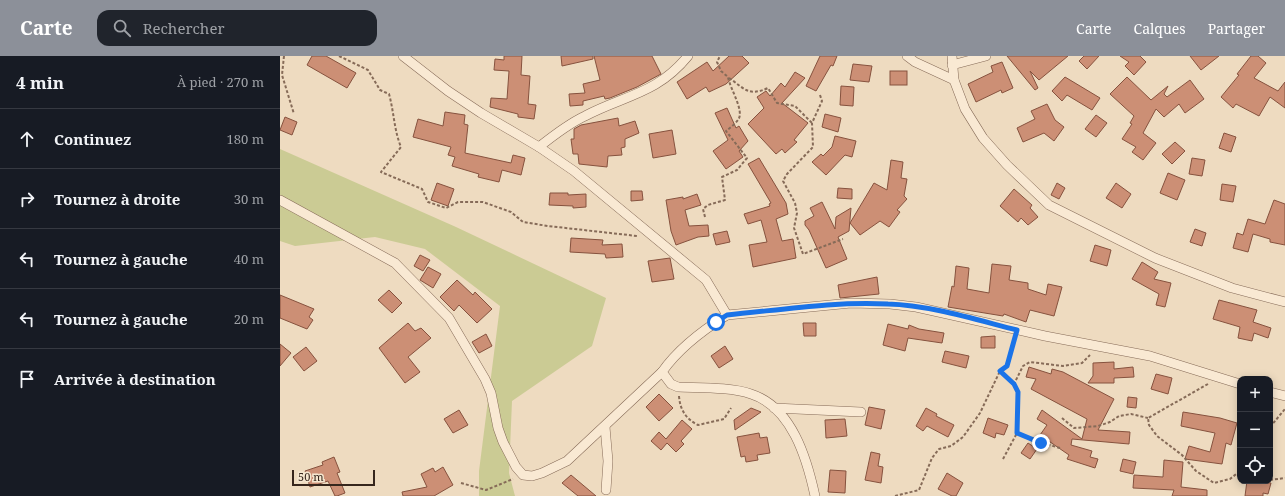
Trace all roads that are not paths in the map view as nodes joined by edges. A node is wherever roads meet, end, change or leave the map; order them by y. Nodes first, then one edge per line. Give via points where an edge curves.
1 (403, 56) edge
2 (688, 56) edge
3 (907, 56) edge
4 (986, 56) edge
5 (952, 61) edge
6 (954, 80) junction
7 (539, 147) junction
8 (280, 200) edge
9 (1285, 302) edge
10 (727, 315) junction
11 (662, 372) junction
12 (1237, 383) edge
13 (1273, 393) edge
14 (1285, 396) edge
15 (774, 408) junction
16 (861, 412) dead end
17 (605, 427) junction
18 (606, 490) dead end
19 (815, 496) edge

1 - 7 street via 448,91
2 - 7 street via 660,83 631,98 586,115 564,127
3 - 6 street
4 - 5 street
5 - 6 street
6 - 9 street via 965,109 983,138 1049,205 1155,258 1232,288
7 - 10 street via 574,171 706,280
8 - 17 street via 395,263 449,318 486,379 503,442 523,475 542,473 567,461
10 - 11 street via 694,339
10 - 12 street via 851,303 916,307 1150,356
11 - 15 street via 671,384 678,387 750,394
11 - 17 street
13 - 14 street
15 - 16 street
15 - 19 street via 802,448
17 - 18 street via 608,461

